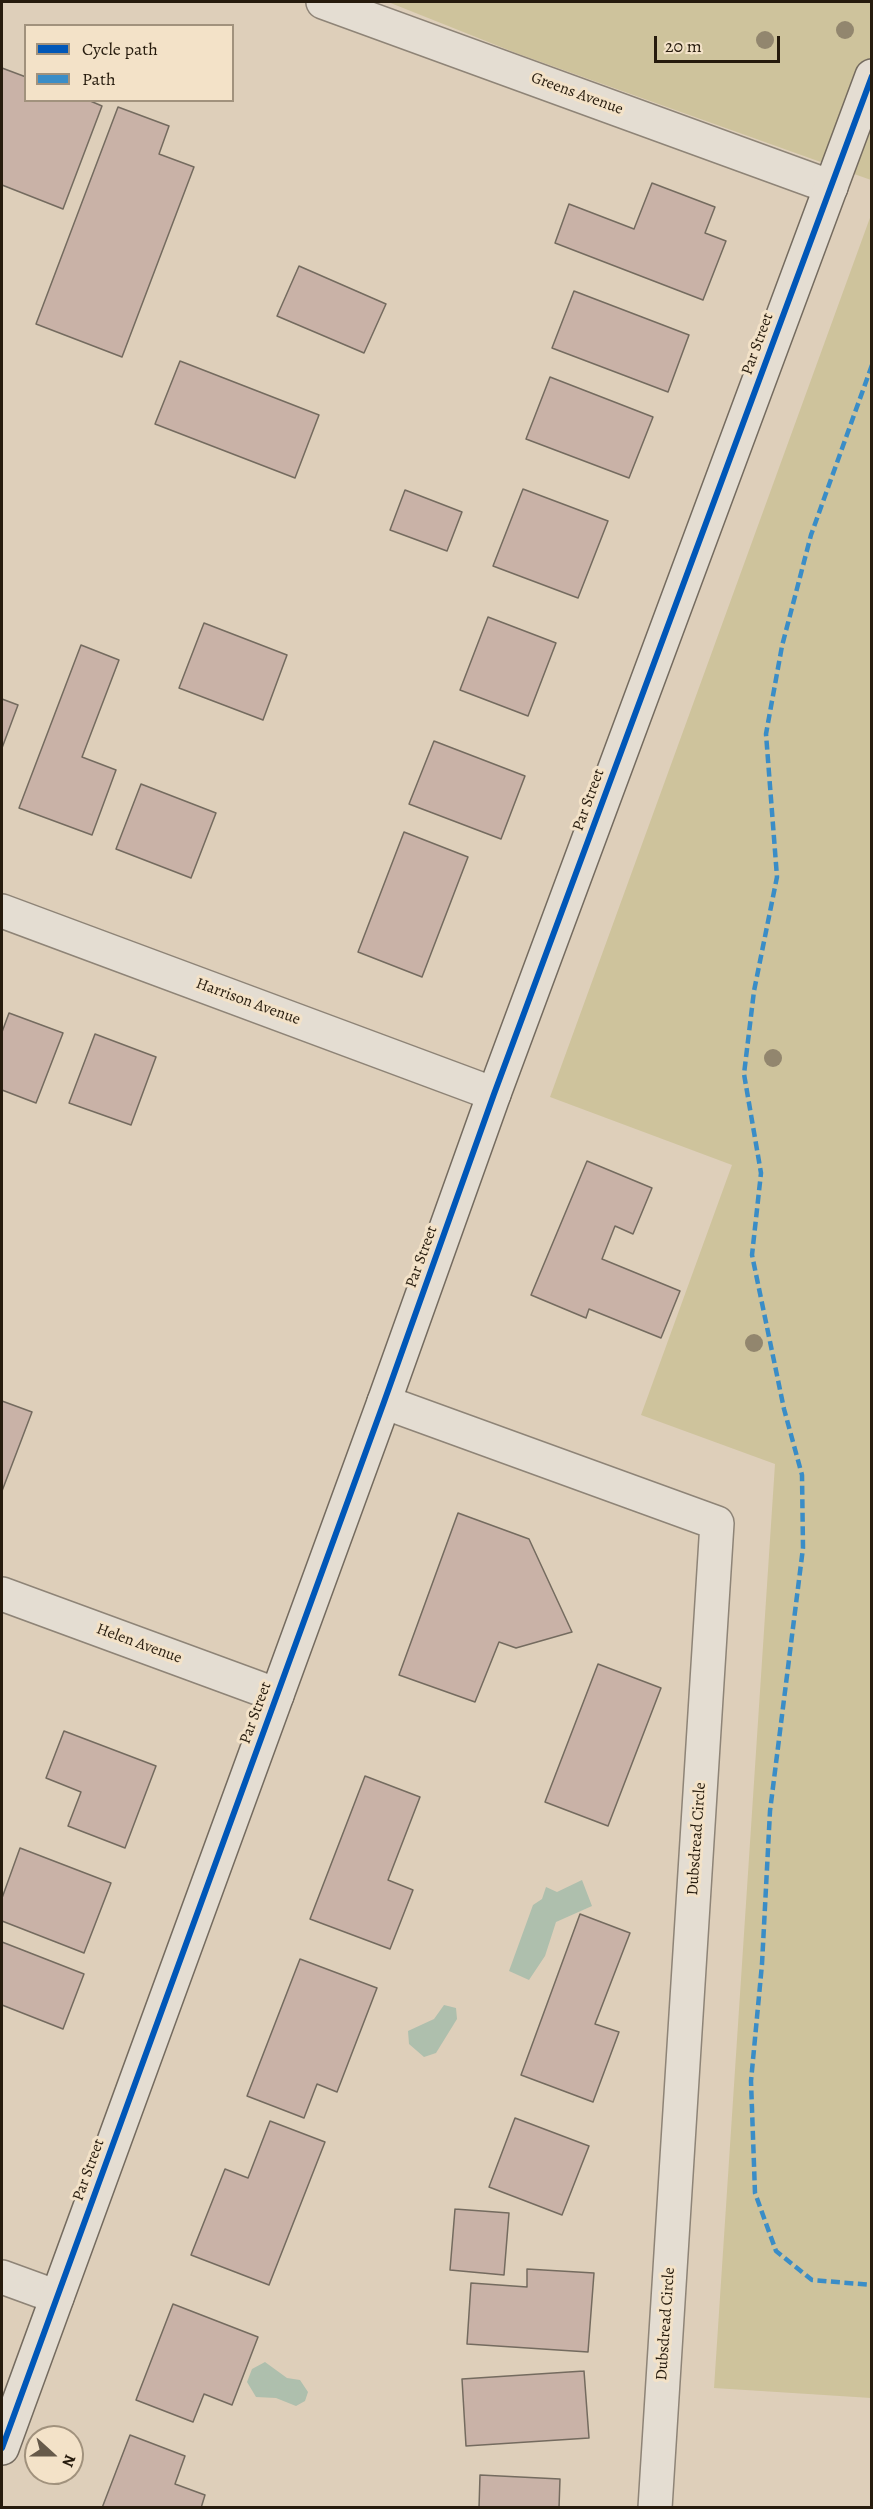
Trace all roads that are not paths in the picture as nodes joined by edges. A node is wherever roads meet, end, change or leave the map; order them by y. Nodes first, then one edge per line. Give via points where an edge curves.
1 (323, 2) edge
2 (872, 76) edge
3 (831, 187) junction
4 (2, 911) edge
5 (494, 1094) junction
6 (384, 1402) junction
7 (2, 1594) edge
8 (277, 1695) junction
9 (2, 2277) edge
10 (57, 2297) junction
11 (2, 2448) edge
12 (655, 2508) edge

1 - 3 street, Greens Avenue
2 - 3 street, Par Street
3 - 5 street, Par Street
4 - 5 street, Harrison Avenue
5 - 6 street, Par Street
6 - 8 street, Par Street
6 - 12 street, Dubsdread Circle via 717,1523
7 - 8 street, Helen Avenue
8 - 10 street, Par Street
9 - 10 street
10 - 11 street, Par Street

